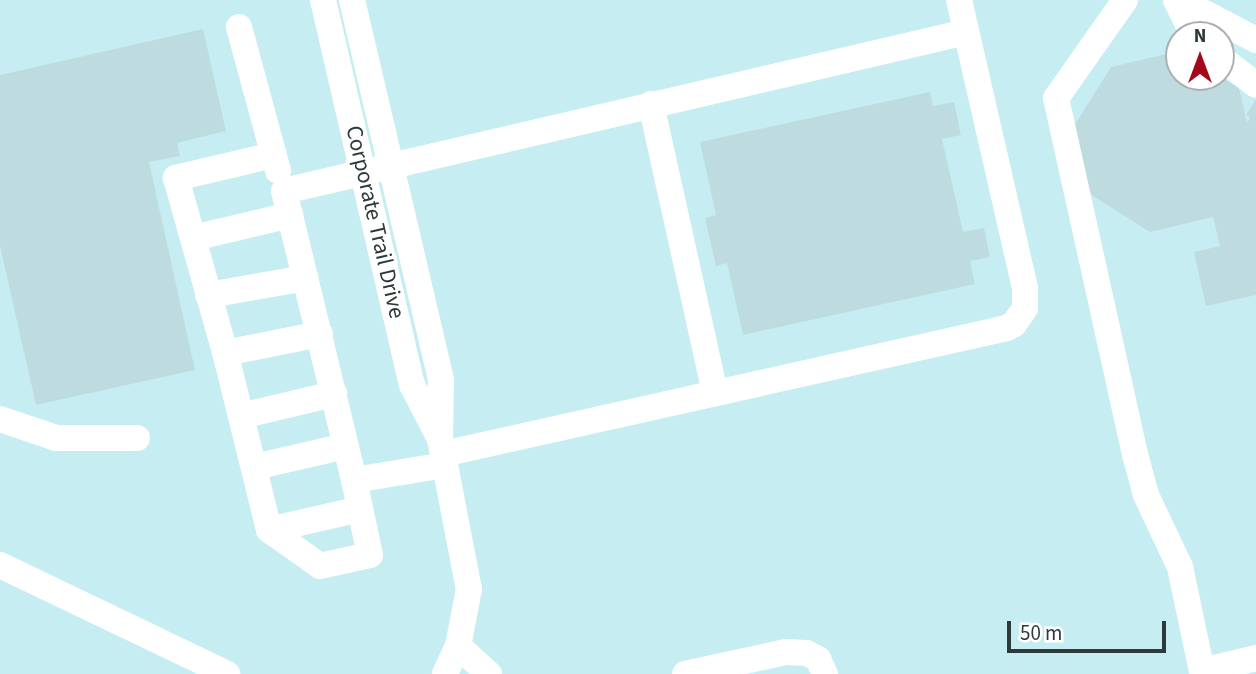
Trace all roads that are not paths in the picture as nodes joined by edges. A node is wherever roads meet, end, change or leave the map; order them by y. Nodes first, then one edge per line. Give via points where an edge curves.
1 (352, 0) edge
2 (361, 0) edge
3 (959, 0) edge
4 (1125, 0) edge
5 (1178, 0) edge
6 (321, 4) edge
7 (1187, 21) edge
8 (239, 27) dead end
9 (966, 32) junction
10 (1256, 40) edge
11 (363, 44) junction
12 (1235, 69) edge
13 (1253, 83) edge
14 (651, 104) junction
15 (273, 155) junction
16 (391, 164) junction
17 (363, 170) junction
18 (287, 203) junction
19 (193, 238) junction
20 (306, 278) junction
21 (208, 295) junction
22 (320, 334) junction
23 (225, 353) junction
24 (715, 393) junction
25 (334, 394) junction
26 (241, 416) junction
27 (0, 419) edge
28 (137, 438) dead end
29 (346, 446) junction
30 (442, 452) junction
31 (254, 467) junction
32 (354, 480) junction
33 (360, 509) junction
34 (270, 530) junction
35 (0, 565) edge
36 (458, 646) junction
37 (1256, 658) edge
38 (736, 668) edge
39 (228, 674) edge
40 (445, 674) edge
41 (489, 674) edge
42 (685, 674) edge
43 (825, 674) edge

1 - 11 street, Corporate Trail Drive
2 - 11 street
3 - 9 street
4 - 37 street via 1056,98 1135,454 1146,495 1180,567 1202,671
5 - 7 street
5 - 10 street
6 - 17 street, Corporate Trail Drive
8 - 15 street
9 - 14 street
9 - 24 street via 1025,288 1020,317 1007,328
11 - 16 street, Corporate Trail Drive
12 - 13 street
14 - 16 street
14 - 24 street
15 - 18 street
15 - 19 street via 176,178
16 - 17 street
16 - 30 street, Corporate Trail Drive via 441,380
17 - 18 street
17 - 30 street, Corporate Trail Drive via 412,385
18 - 19 street
18 - 20 street
19 - 21 street
20 - 21 street
20 - 22 street
21 - 23 street
22 - 23 street
22 - 25 street
23 - 26 street
24 - 30 street
25 - 26 street
25 - 29 street
26 - 31 street
27 - 28 street via 56,438
29 - 31 street
29 - 32 street
30 - 32 street
30 - 36 street, Corporate Trail Drive via 469,589
31 - 34 street
32 - 33 street
33 - 34 street
33 - 34 street via 370,555 320,566
35 - 39 street
36 - 40 street, Corporate Trail Drive
36 - 41 street
38 - 42 street
38 - 43 street via 786,652 807,653 818,659

